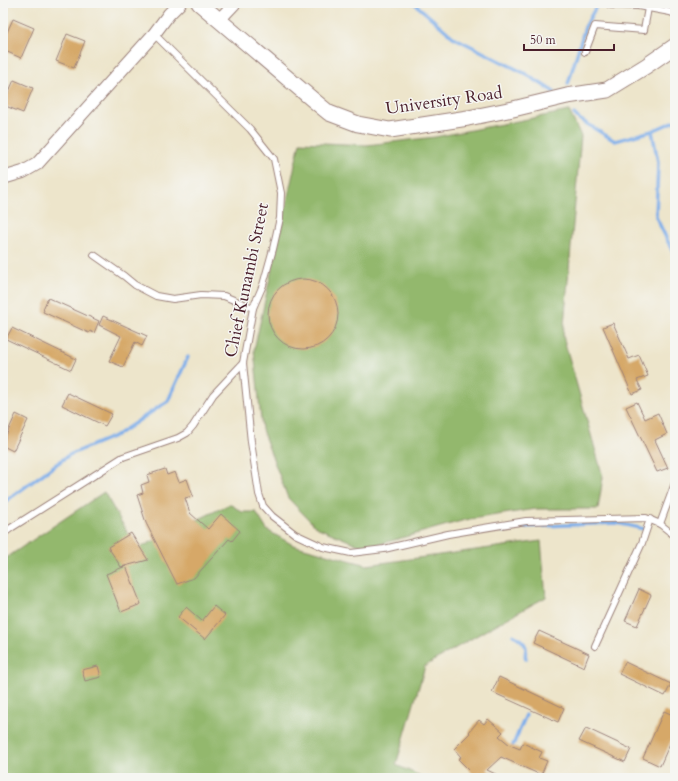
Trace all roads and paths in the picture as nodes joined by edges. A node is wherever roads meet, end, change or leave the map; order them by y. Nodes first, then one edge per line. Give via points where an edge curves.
1 (180, 3) edge
2 (199, 3) edge
3 (236, 3) edge
4 (611, 3) edge
5 (648, 8) junction
6 (675, 14) edge
7 (218, 20) junction
8 (154, 34) junction
9 (675, 46) edge
10 (585, 52) dead end
11 (3, 178) edge
12 (94, 255) dead end
13 (253, 308) junction
14 (243, 363) junction
15 (675, 483) edge
16 (650, 519) junction
17 (660, 524) junction
18 (3, 534) edge
19 (675, 536) edge
20 (595, 646) dead end

1 - 8 street
2 - 7 street, University Road
3 - 7 street
4 - 5 lane via 610,5
5 - 6 lane
5 - 10 lane via 644,30 595,26
7 - 9 street, University Road via 329,113 358,124 390,130 468,118 567,96 607,90
8 - 11 street via 36,164 23,172
8 - 13 lane, Chief Kunambi Street via 250,129 274,159 281,193 280,218 264,285
12 - 13 lane via 135,285 156,296 173,299 201,295 224,296
13 - 14 lane, Chief Kunambi Street
14 - 16 lane, Chief Kunambi Street via 251,442 263,506 295,534 323,547 351,553 384,549 448,534 526,521
14 - 18 lane via 213,395 187,433 123,457
15 - 17 lane
16 - 17 lane, Chief Kunambi Street
16 - 20 lane via 642,543
17 - 19 lane, Chief Kunambi Street

